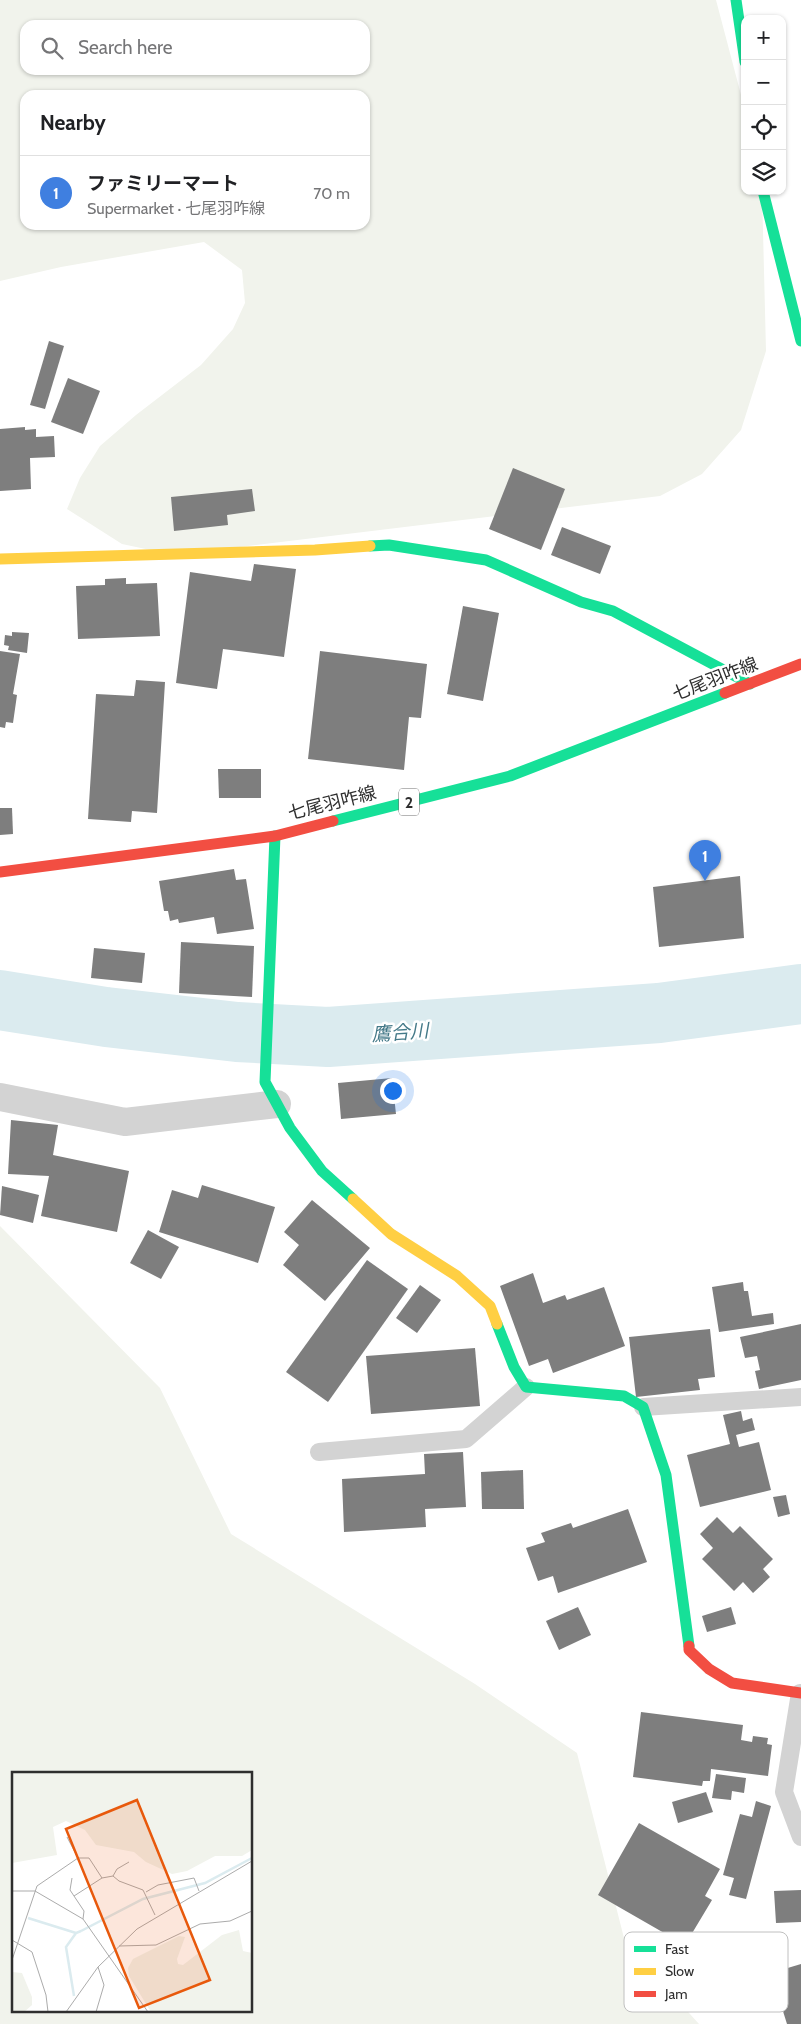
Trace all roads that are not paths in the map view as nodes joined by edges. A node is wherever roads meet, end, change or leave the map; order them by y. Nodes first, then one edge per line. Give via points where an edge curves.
1 (736, 0) edge
2 (745, 60) edge
3 (764, 195) edge
4 (801, 341) edge
5 (0, 559) edge
6 (801, 664) edge
7 (750, 684) junction
8 (275, 836) junction
9 (0, 872) edge
10 (0, 1097) edge
11 (276, 1104) junction
12 (526, 1387) junction
13 (801, 1397) edge
14 (643, 1407) junction
15 (318, 1452) dead end
16 (801, 1693) edge
17 (801, 1837) edge

1 - 2 street
3 - 4 street
5 - 7 street via 389,545 486,560 613,612
6 - 7 street, 七尾羽咋線 / 2
7 - 8 street, 七尾羽咋線 / 2 via 510,776
8 - 9 street, 七尾羽咋線 / 2
8 - 11 street via 265,1082
10 - 11 street via 125,1122
11 - 12 street via 322,1171 391,1234 457,1276 490,1306 514,1367
12 - 14 street via 624,1396
12 - 15 lane via 466,1439
13 - 14 lane
14 - 16 street via 666,1475 689,1650 709,1669 732,1683
16 - 17 lane via 784,1792

